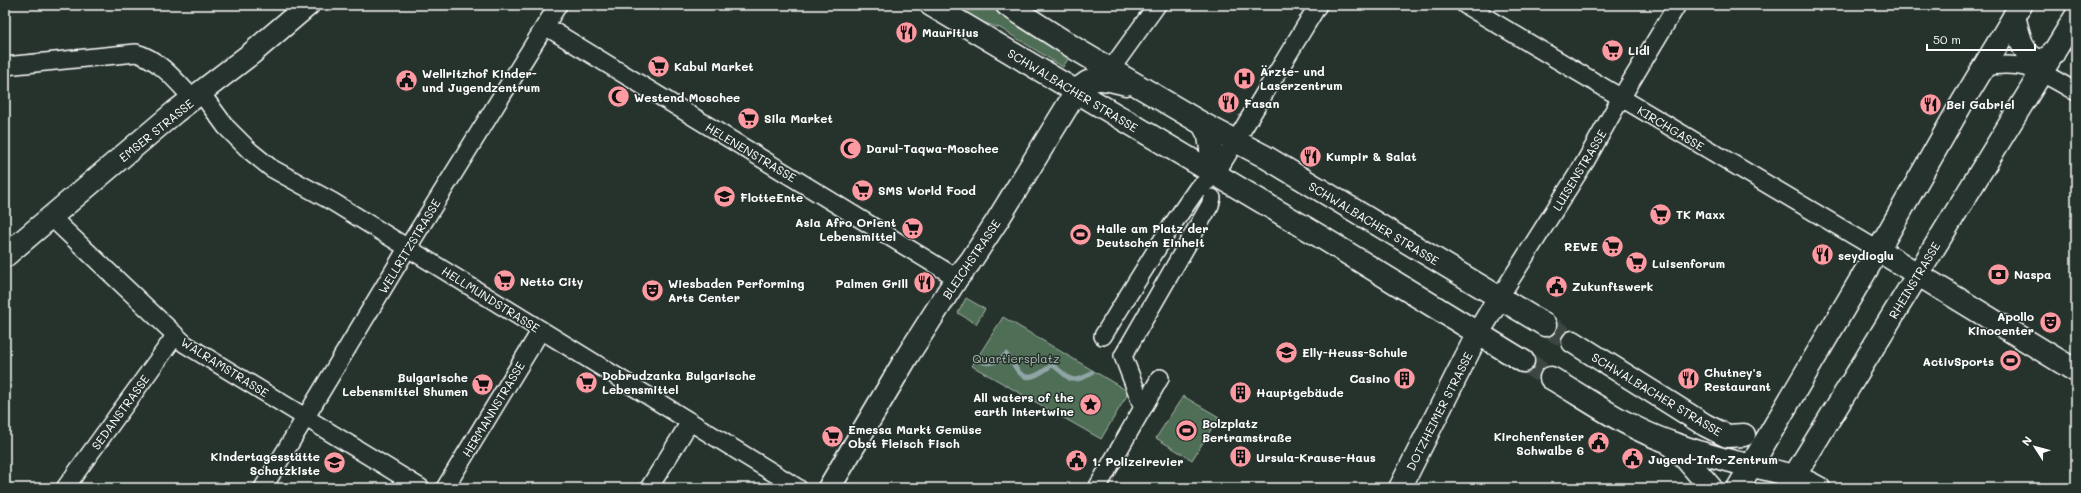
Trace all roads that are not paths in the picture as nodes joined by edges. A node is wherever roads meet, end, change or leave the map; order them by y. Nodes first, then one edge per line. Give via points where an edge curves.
1 (308, 5) edge
2 (558, 5) edge
3 (931, 5) edge
4 (1007, 5) edge
5 (1157, 5) edge
6 (1318, 5) edge
7 (1465, 5) edge
8 (1677, 5) edge
9 (2018, 11) edge
10 (2076, 16) edge
11 (545, 26) junction
12 (2048, 63) junction
13 (5, 66) edge
14 (1984, 67) junction
15 (1111, 69) junction
16 (1143, 88) junction
17 (1076, 92) junction
18 (2076, 92) edge
19 (197, 96) junction
20 (1621, 98) junction
21 (1203, 124) junction
22 (1236, 142) junction
23 (1215, 174) junction
24 (1212, 198) dead end
25 (51, 217) junction
26 (408, 247) junction
27 (1878, 250) junction
28 (5, 256) edge
29 (1918, 274) junction
30 (957, 278) junction
31 (1499, 298) junction
32 (1545, 325) tunnel mouth
33 (541, 330) junction
34 (1478, 333) junction
35 (175, 336) junction
36 (1103, 336) dead end
37 (1573, 342) tunnel mouth
38 (1523, 361) tunnel mouth
39 (2076, 371) edge
40 (1160, 378) dead end
41 (1551, 378) tunnel mouth
42 (1143, 408) junction
43 (1780, 414) junction
44 (306, 417) junction
45 (690, 422) junction
46 (1744, 435) junction
47 (1666, 441) junction
48 (1702, 453) junction
49 (1752, 466) junction
50 (1791, 482) edge
51 (65, 488) edge
52 (263, 488) edge
53 (421, 488) edge
54 (445, 488) edge
55 (649, 488) edge
56 (798, 488) edge
57 (829, 488) edge
58 (1097, 488) edge
59 (1400, 488) edge
60 (1711, 488) edge
61 (1738, 488) edge
62 (1819, 488) edge

1 - 19 main road, EMSER STRASSE
2 - 11 street, WELLRITZSTRASSE
3 - 17 main road, SCHWALBACHER STRASSE
4 - 15 main road, SCHWALBACHER STRASSE
5 - 15 street
6 - 22 street
7 - 20 street, KIRCHGASSE
8 - 20 street, LUISENSTRASSE
9 - 12 main road via 2023,47 2034,59
9 - 14 main road
10 - 12 main road, RHEINSTRASSE
11 - 26 street, WELLRITZSTRASSE
11 - 30 street, HELENENSTRASSE
12 - 14 street
12 - 18 street
12 - 29 main road, RHEINSTRASSE
13 - 19 street, HELLMUNDSTRASSE via 136,53 161,66
14 - 27 main road
15 - 16 main road, SCHWALBACHER STRASSE
16 - 17 main road, BLEICHSTRASSE via 1095,79 1085,83
16 - 21 main road, SCHWALBACHER STRASSE
17 - 23 main road, SCHWALBACHER STRASSE
17 - 30 main road, BLEICHSTRASSE via 997,221
19 - 25 main road, EMSER STRASSE
19 - 26 street, HELLMUNDSTRASSE via 265,164
20 - 27 street, KIRCHGASSE
20 - 31 street, LUISENSTRASSE via 1575,179
21 - 22 main road, SCHWALBACHER STRASSE
21 - 23 main road via 1209,136
22 - 23 street
22 - 31 main road, SCHWALBACHER STRASSE via 1264,156
23 - 34 main road, SCHWALBACHER STRASSE
23 - 36 street via 1197,189
24 - 42 street via 1123,356
25 - 28 main road, EMSER STRASSE
25 - 35 street, WALRAMSTRASSE
26 - 33 street, HELLMUNDSTRASSE
26 - 44 street, WELLRITZSTRASSE
27 - 29 main road
27 - 43 main road
29 - 39 main road
29 - 50 main road, RHEINSTRASSE
30 - 57 main road, BLEICHSTRASSE
31 - 32 main road, SCHWALBACHER STRASSE
31 - 34 main road, LUISENSTRASSE
33 - 45 street, HELLMUNDSTRASSE
33 - 54 street, HERMANNSTRASSE
34 - 38 main road, SCHWALBACHER STRASSE
34 - 59 main road, DOTZHEIMER STRASSE
35 - 44 street, WALRAMSTRASSE via 192,349
35 - 51 street, SEDANSTRASSE
37 - 46 main road, SCHWALBACHER STRASSE via 1710,428 1727,436
40 - 42 street
41 - 47 main road via 1623,420
42 - 58 street
43 - 46 main road, SCHWALBACHER STRASSE
43 - 49 main road
44 - 52 street, WELLRITZSTRASSE
44 - 53 street, WALRAMSTRASSE
45 - 55 street
45 - 56 street, HELLMUNDSTRASSE
46 - 48 main road, SCHWALBACHER STRASSE
47 - 48 main road
47 - 60 main road via 1687,460
48 - 49 main road
49 - 50 main road
49 - 61 main road
50 - 62 main road

